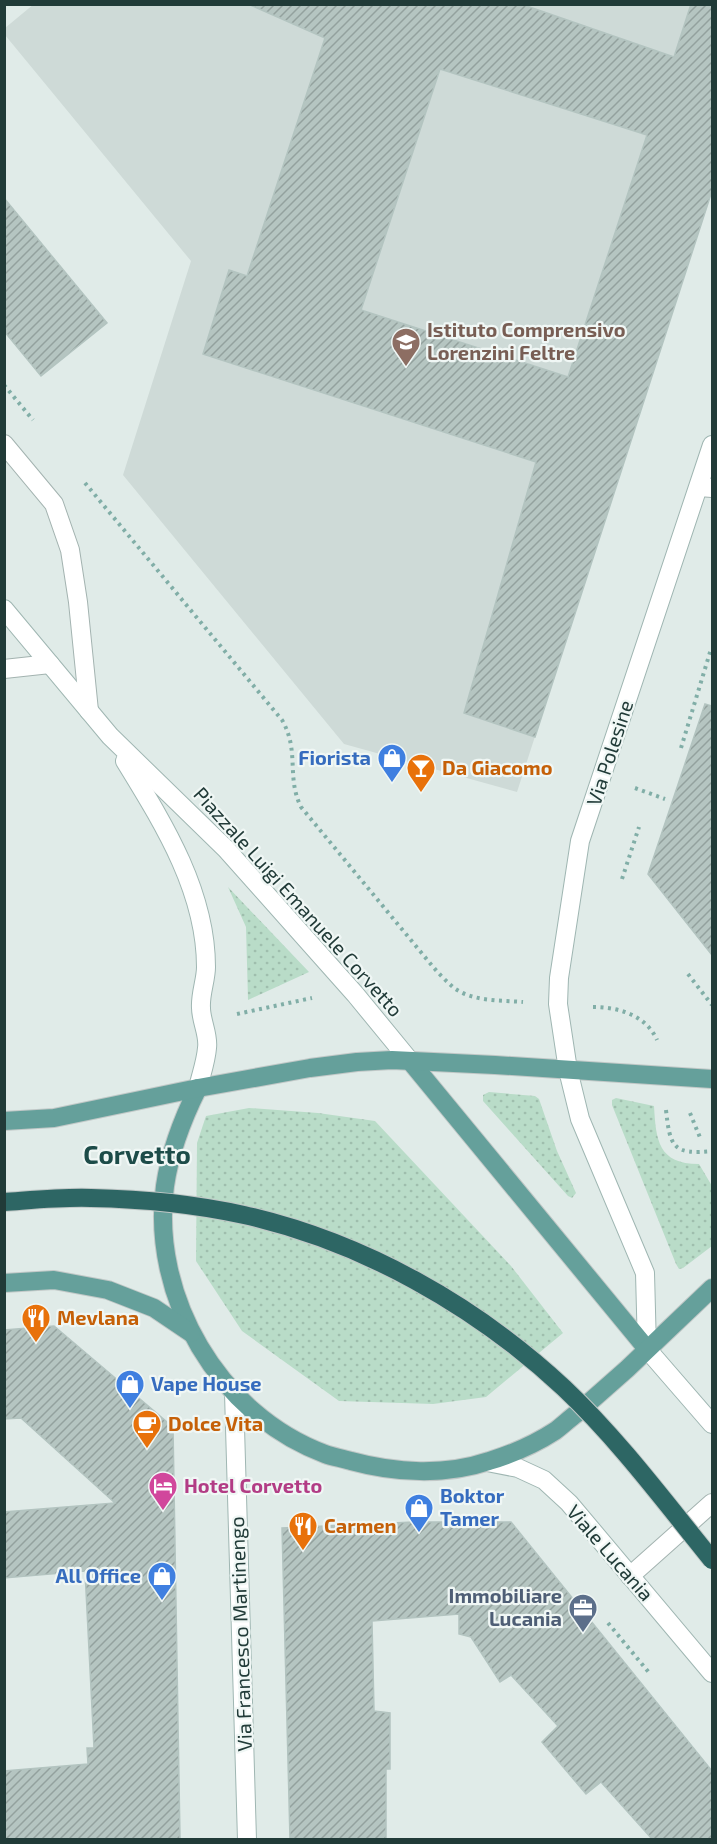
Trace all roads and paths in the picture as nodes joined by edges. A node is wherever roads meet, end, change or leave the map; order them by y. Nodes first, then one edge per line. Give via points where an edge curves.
1 (4, 385) edge
2 (35, 422) dead end
3 (4, 444) edge
4 (712, 445) edge
5 (81, 478) dead end
6 (706, 487) edge
7 (4, 609) edge
8 (711, 649) edge
9 (50, 664) junction
10 (4, 669) edge
11 (89, 711) junction
12 (110, 736) junction
13 (681, 748) dead end
14 (628, 786) dead end
15 (665, 799) dead end
16 (639, 827) dead end
17 (622, 879) dead end
18 (688, 974) dead end
19 (316, 997) dead end
20 (530, 1003) dead end
21 (712, 1005) edge
22 (590, 1007) dead end
23 (237, 1014) dead end
24 (659, 1046) dead end
25 (410, 1061) junction
26 (568, 1070) junction
27 (712, 1079) edge
28 (198, 1088) junction
29 (666, 1109) dead end
30 (690, 1113) dead end
31 (4, 1121) edge
32 (701, 1140) dead end
33 (712, 1151) edge
34 (4, 1202) edge
35 (4, 1283) edge
36 (712, 1288) edge
37 (191, 1333) junction
38 (647, 1349) junction
39 (234, 1393) junction
40 (712, 1424) edge
41 (487, 1462) junction
42 (712, 1503) edge
43 (712, 1560) edge
44 (630, 1575) junction
45 (608, 1623) dead end
46 (712, 1673) edge
47 (651, 1675) dead end
48 (247, 1839) edge

1 - 2 path
3 - 11 street via 54,504 69,550
4 - 6 street, Via Polesine
5 - 20 path via 282,720 291,740 294,788 301,807 434,968 464,993
6 - 26 street, Via Polesine via 580,841 558,1004
7 - 9 street
8 - 13 path
9 - 10 street
9 - 11 street
11 - 12 street
12 - 25 street, Piazzale Luigi Emanuele Corvetto via 226,849
12 - 28 street via 155,808 193,892 206,967 200,1006 208,1046
14 - 15 path
16 - 17 path
18 - 21 path
19 - 23 path
22 - 24 path via 618,1010 641,1020
25 - 26 main road
25 - 28 main road via 357,1062
25 - 38 main road, Piazzale Luigi Emanuele Corvetto
26 - 27 main road
26 - 38 street via 580,1119 645,1273
28 - 31 main road via 54,1118
28 - 37 main road via 172,1150 163,1226 167,1264
29 - 33 path via 671,1141 681,1150
30 - 32 path
34 - 43 highway, bridge via 89,1197 194,1206 294,1229 392,1268 484,1323 565,1389 637,1468
35 - 37 main road via 54,1280 108,1290 153,1308
36 - 38 main road
37 - 39 main road
38 - 40 street
38 - 41 main road via 556,1430
39 - 41 main road via 292,1438 355,1462 407,1471
39 - 48 street, Via Francesco Martinengo
41 - 44 street, Viale Lucania via 518,1468 544,1480 569,1503
42 - 44 street
44 - 46 street, Viale Lucania
45 - 47 path

